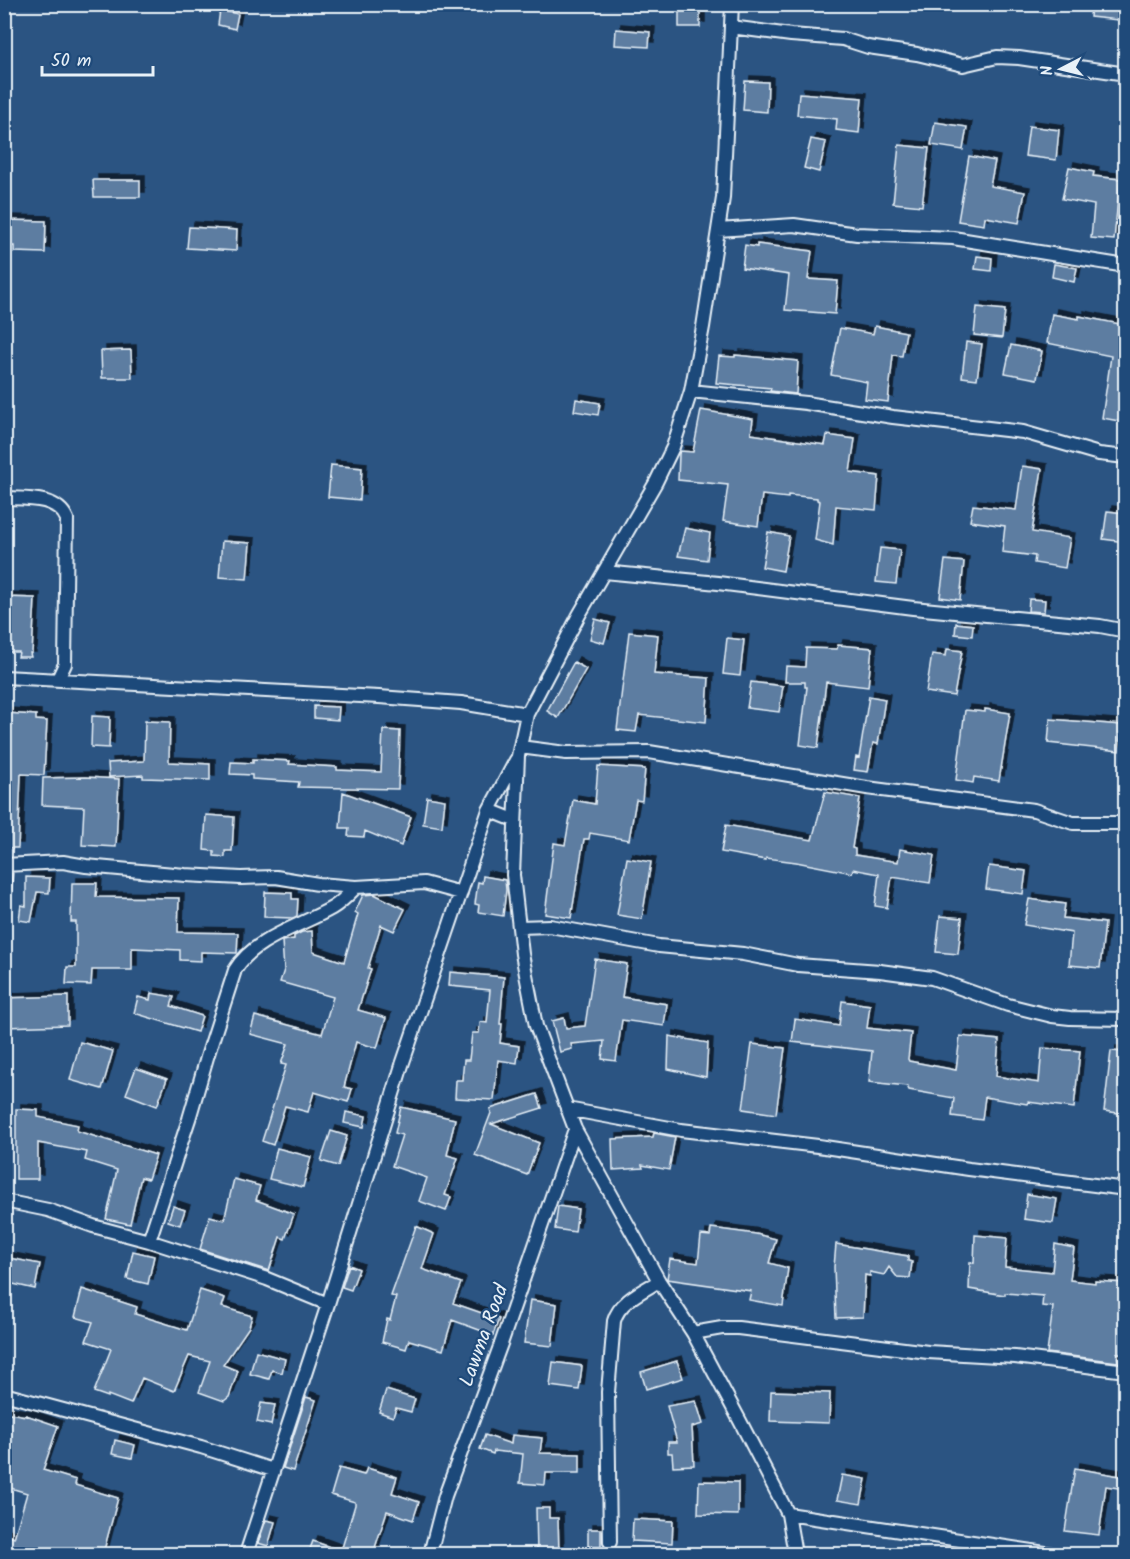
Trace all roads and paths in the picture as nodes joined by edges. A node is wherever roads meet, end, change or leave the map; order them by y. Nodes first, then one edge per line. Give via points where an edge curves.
1 (732, 4) edge
2 (731, 27) junction
3 (1125, 74) edge
4 (718, 230) junction
5 (1125, 266) edge
6 (691, 392) junction
7 (1125, 457) edge
8 (4, 498) edge
9 (604, 572) junction
10 (1125, 631) edge
11 (4, 677) edge
12 (58, 679) junction
13 (527, 714) junction
14 (519, 752) junction
15 (489, 810) junction
16 (514, 820) junction
17 (1125, 823) edge
18 (5, 865) edge
19 (356, 887) junction
20 (461, 893) junction
21 (4, 894) edge
22 (519, 927) junction
23 (1125, 1019) edge
24 (567, 1109) junction
25 (574, 1129) junction
26 (1125, 1189) edge
27 (4, 1202) edge
28 (149, 1241) junction
29 (659, 1281) junction
30 (328, 1304) junction
31 (693, 1333) junction
32 (1125, 1371) edge
33 (4, 1394) edge
34 (273, 1470) junction
35 (788, 1514) junction
36 (610, 1542) dead end
37 (246, 1554) edge
38 (430, 1554) edge
39 (795, 1554) edge
40 (1052, 1554) edge

1 - 2 street
2 - 3 street via 843,39 963,65 997,57 1019,58
2 - 4 street
4 - 5 street via 794,225 857,234 953,238
4 - 6 street
6 - 7 street via 1023,432 1099,454
6 - 9 street via 673,447
8 - 12 street via 41,500 64,511 67,519 65,664
9 - 10 street
9 - 13 street
11 - 12 street
12 - 13 street via 460,703
13 - 14 street
14 - 15 street
14 - 16 street
14 - 17 street via 649,752 867,788 1034,810 1073,823
15 - 16 street
15 - 20 street
16 - 22 street via 513,874
18 - 19 street via 63,862 185,876 276,877
18 - 21 street
19 - 20 street via 424,883
19 - 28 street via 333,908 281,932 240,961
20 - 30 street via 402,1065
22 - 23 street via 550,926 798,965 932,978 1052,1016
22 - 24 street via 536,1026
24 - 25 street
24 - 26 street via 681,1130
25 - 29 street
25 - 38 street, Lawma Road via 445,1496
27 - 28 street via 48,1210
28 - 30 street via 267,1279
29 - 31 street
29 - 36 street via 622,1306 614,1321 608,1392
30 - 34 street
31 - 32 street via 738,1328
31 - 35 street
33 - 34 street
34 - 37 street
35 - 39 street
35 - 40 street

